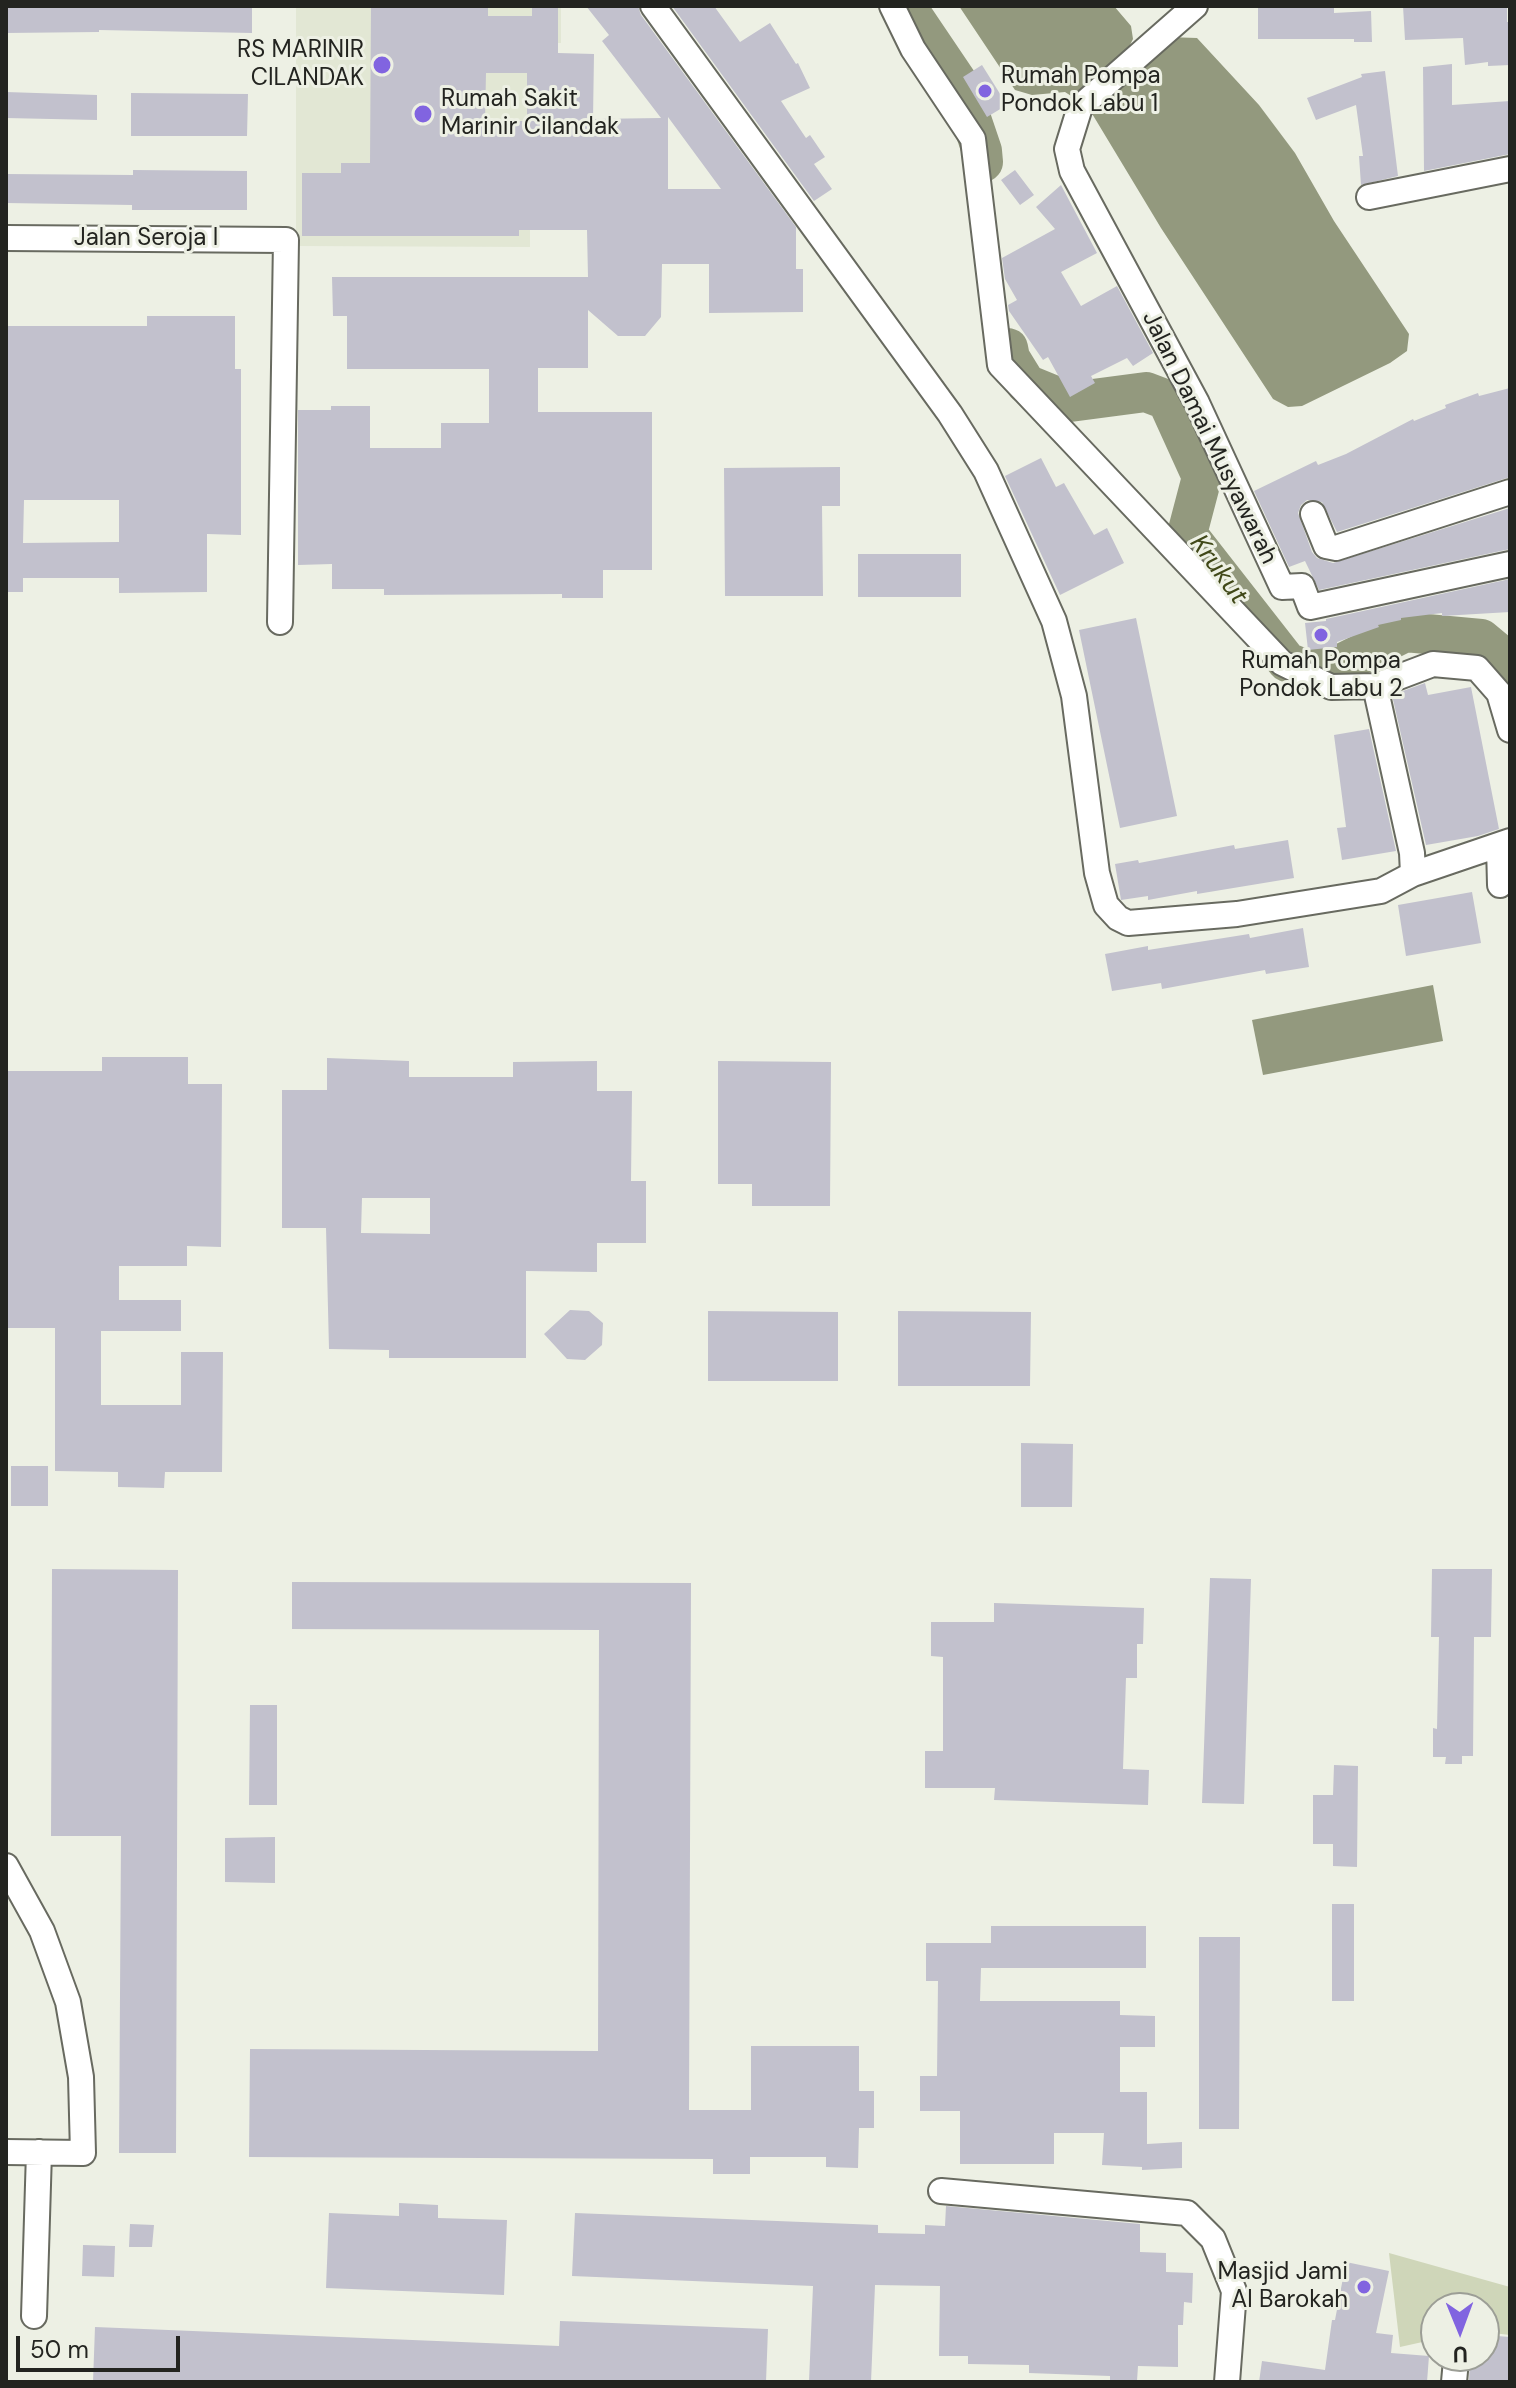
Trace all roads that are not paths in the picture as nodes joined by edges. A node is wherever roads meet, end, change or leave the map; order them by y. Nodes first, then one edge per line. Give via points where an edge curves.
1 (653, 6) edge
2 (892, 6) edge
3 (1195, 6) edge
4 (1510, 169) edge
5 (1369, 197) dead end
6 (6, 238) edge
7 (1510, 492) edge
8 (1313, 514) dead end
9 (1510, 564) edge
10 (280, 622) dead end
11 (1375, 686) junction
12 (1510, 730) edge
13 (1505, 844) edge
14 (1413, 874) junction
15 (1500, 885) dead end
16 (6, 1866) edge
17 (6, 2152) edge
18 (39, 2152) junction
19 (941, 2191) dead end
20 (34, 2316) dead end
21 (1227, 2382) edge

1 - 14 street via 986,471 1054,621 1074,696 1097,873 1106,905 1128,923 1237,914 1381,891
2 - 11 street via 913,49 973,139 1000,365 1282,663 1331,687
3 - 9 street, Jalan Damai Musyawarah via 1084,103 1067,149 1072,171 1197,403 1282,587 1302,586 1310,607
4 - 5 street
6 - 10 street, Jalan Seroja I via 286,240
7 - 8 street via 1336,548 1326,546
11 - 12 street via 1433,664 1477,668 1499,693
11 - 14 street
13 - 14 street
13 - 15 street
16 - 18 street via 42,1931 63,1988 81,2077 83,2153
17 - 18 street
18 - 20 street
19 - 21 street via 1187,2213 1213,2239 1234,2291

